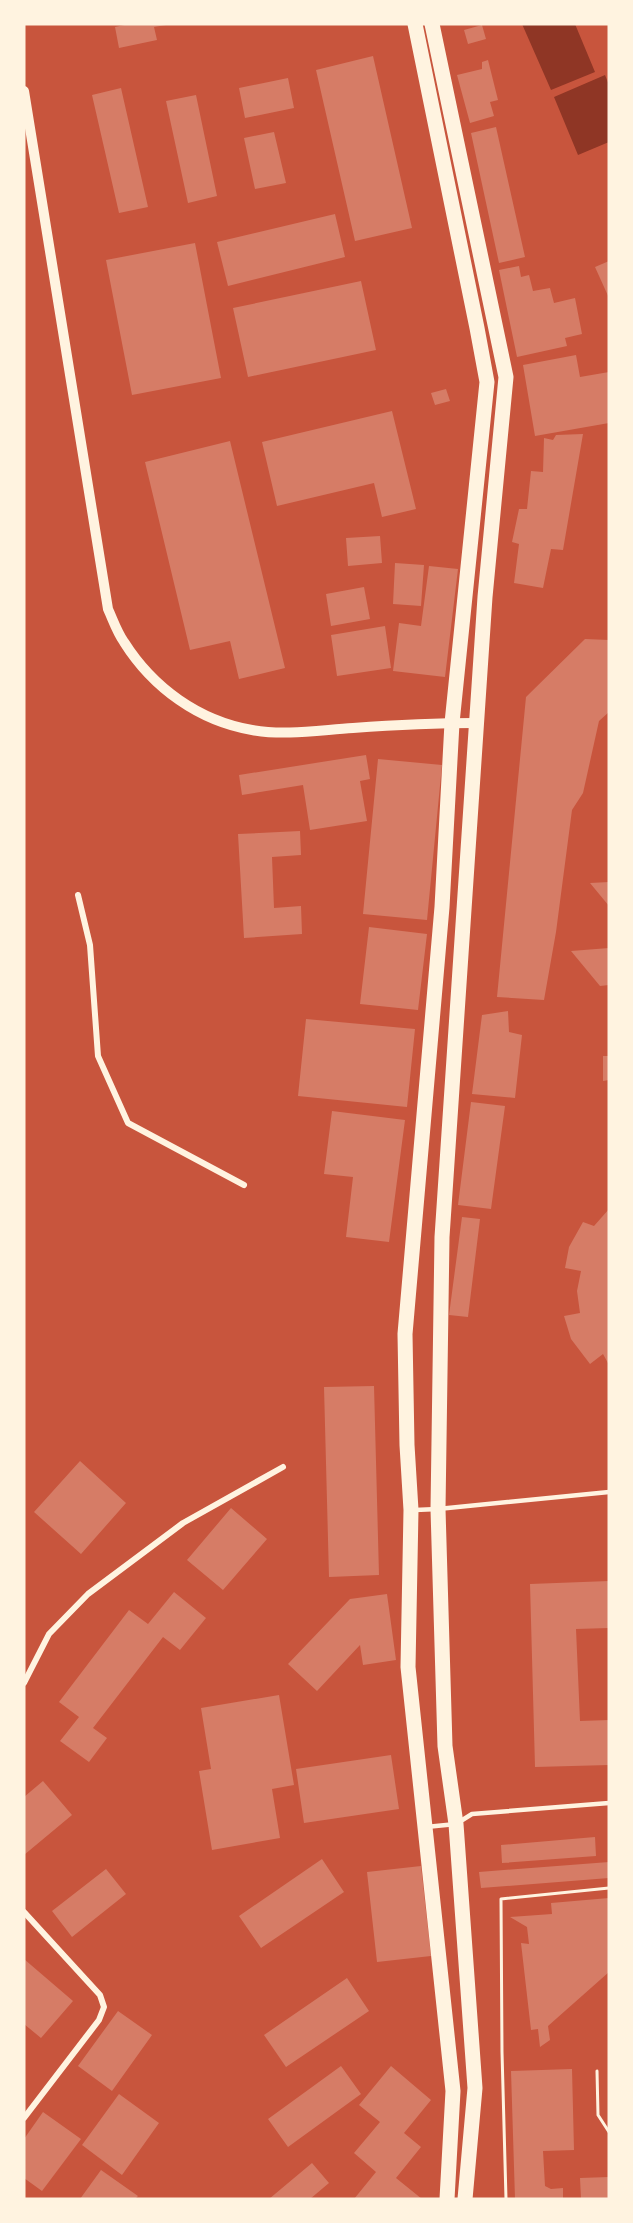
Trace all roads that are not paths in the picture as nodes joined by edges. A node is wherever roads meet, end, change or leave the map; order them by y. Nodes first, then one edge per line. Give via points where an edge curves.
1 (415, 24) edge
2 (432, 24) edge
3 (25, 95) edge
4 (452, 723) junction
5 (476, 723) junction
6 (78, 895) dead end
7 (244, 1185) dead end
8 (282, 1467) dead end
9 (609, 1492) edge
10 (438, 1509) junction
11 (411, 1510) junction
12 (24, 1683) edge
13 (609, 1803) edge
14 (456, 1824) junction
15 (424, 1827) junction
16 (24, 1912) edge
17 (24, 2118) edge
18 (447, 2199) edge
19 (465, 2199) edge

1 - 4 highway via 486,382
2 - 5 highway via 506,377
3 - 4 street via 108,609 123,642 145,670 194,711 254,731 287,733
4 - 5 street
4 - 11 highway via 442,907 405,1334
5 - 10 highway via 442,1237
6 - 7 street via 90,945 98,1056 128,1123
8 - 12 street via 183,1523 88,1594 49,1634
9 - 10 lane
10 - 11 lane
10 - 14 highway via 445,1746
11 - 15 highway via 408,1667
13 - 14 lane via 472,1814
14 - 15 lane
14 - 19 highway via 475,2088
15 - 18 highway via 453,2091
16 - 17 street via 100,1995 104,2007 99,2020

